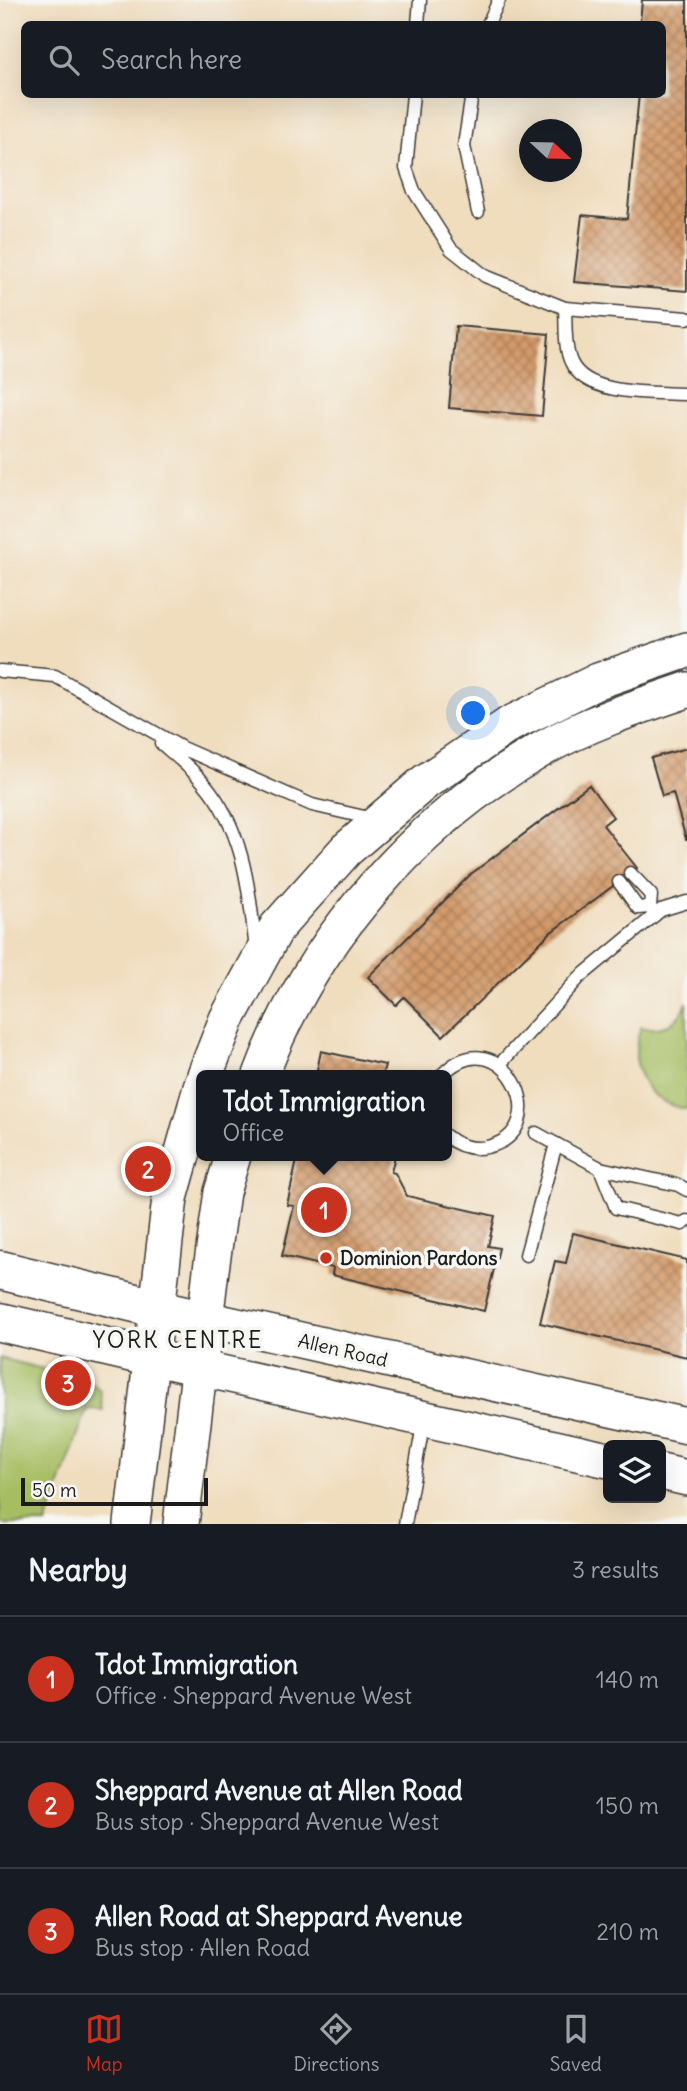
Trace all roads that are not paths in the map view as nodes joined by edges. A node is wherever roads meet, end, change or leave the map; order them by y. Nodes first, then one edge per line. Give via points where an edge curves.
1 (421, 0) edge
2 (499, 0) edge
3 (418, 21) edge
4 (489, 21) edge
5 (413, 98) edge
6 (471, 98) edge
7 (478, 212) dead end
8 (565, 308) junction
9 (687, 318) edge
10 (687, 394) edge
11 (687, 650) edge
12 (0, 671) edge
13 (687, 690) edge
14 (151, 733) junction
15 (380, 820) junction
16 (630, 873) dead end
17 (619, 882) dead end
18 (687, 902) edge
19 (653, 911) junction
20 (257, 960) junction
21 (500, 1064) junction
22 (207, 1070) edge
23 (263, 1070) edge
24 (448, 1070) edge
25 (196, 1102) edge
26 (536, 1133) dead end
27 (452, 1139) edge
28 (556, 1144) junction
29 (231, 1161) edge
30 (600, 1168) junction
31 (684, 1186) edge
32 (687, 1221) edge
33 (526, 1255) dead end
34 (0, 1269) edge
35 (156, 1308) junction
36 (205, 1318) junction
37 (0, 1322) edge
38 (150, 1357) junction
39 (200, 1369) junction
40 (425, 1419) junction
41 (687, 1426) edge
42 (603, 1459) edge
43 (666, 1473) edge
44 (687, 1478) edge
45 (132, 1524) edge
46 (181, 1524) edge
47 (405, 1524) edge

1 - 3 lane
2 - 4 lane
5 - 8 lane via 406,168 414,191 451,249 485,276
6 - 7 lane via 464,146
8 - 9 lane
8 - 10 lane via 570,362 585,379 604,388
11 - 15 main road via 598,681 510,724 425,782
12 - 14 lane via 55,676
13 - 23 main road via 545,748 459,805 385,875 323,954 275,1036
14 - 15 lane via 312,805
14 - 20 lane via 205,784 232,825 248,883
15 - 20 main road via 346,850 277,927
16 - 19 lane via 651,895
17 - 19 lane via 638,908
18 - 19 lane
19 - 21 lane via 579,978
20 - 22 main road
21 - 24 lane via 470,1059
21 - 27 lane via 518,1086 522,1099 515,1127 494,1145 480,1149
25 - 35 main road via 170,1198
26 - 28 lane
28 - 30 lane
28 - 33 lane
29 - 36 main road via 222,1192
30 - 31 lane
30 - 32 lane via 616,1208 682,1224
34 - 35 main road, Allen Road
35 - 36 main road, Allen Road
35 - 38 main road
36 - 39 main road
36 - 41 main road, Allen Road
37 - 38 main road
38 - 39 main road
38 - 45 main road
39 - 40 main road
39 - 46 main road
40 - 42 main road
40 - 47 lane
43 - 44 main road

